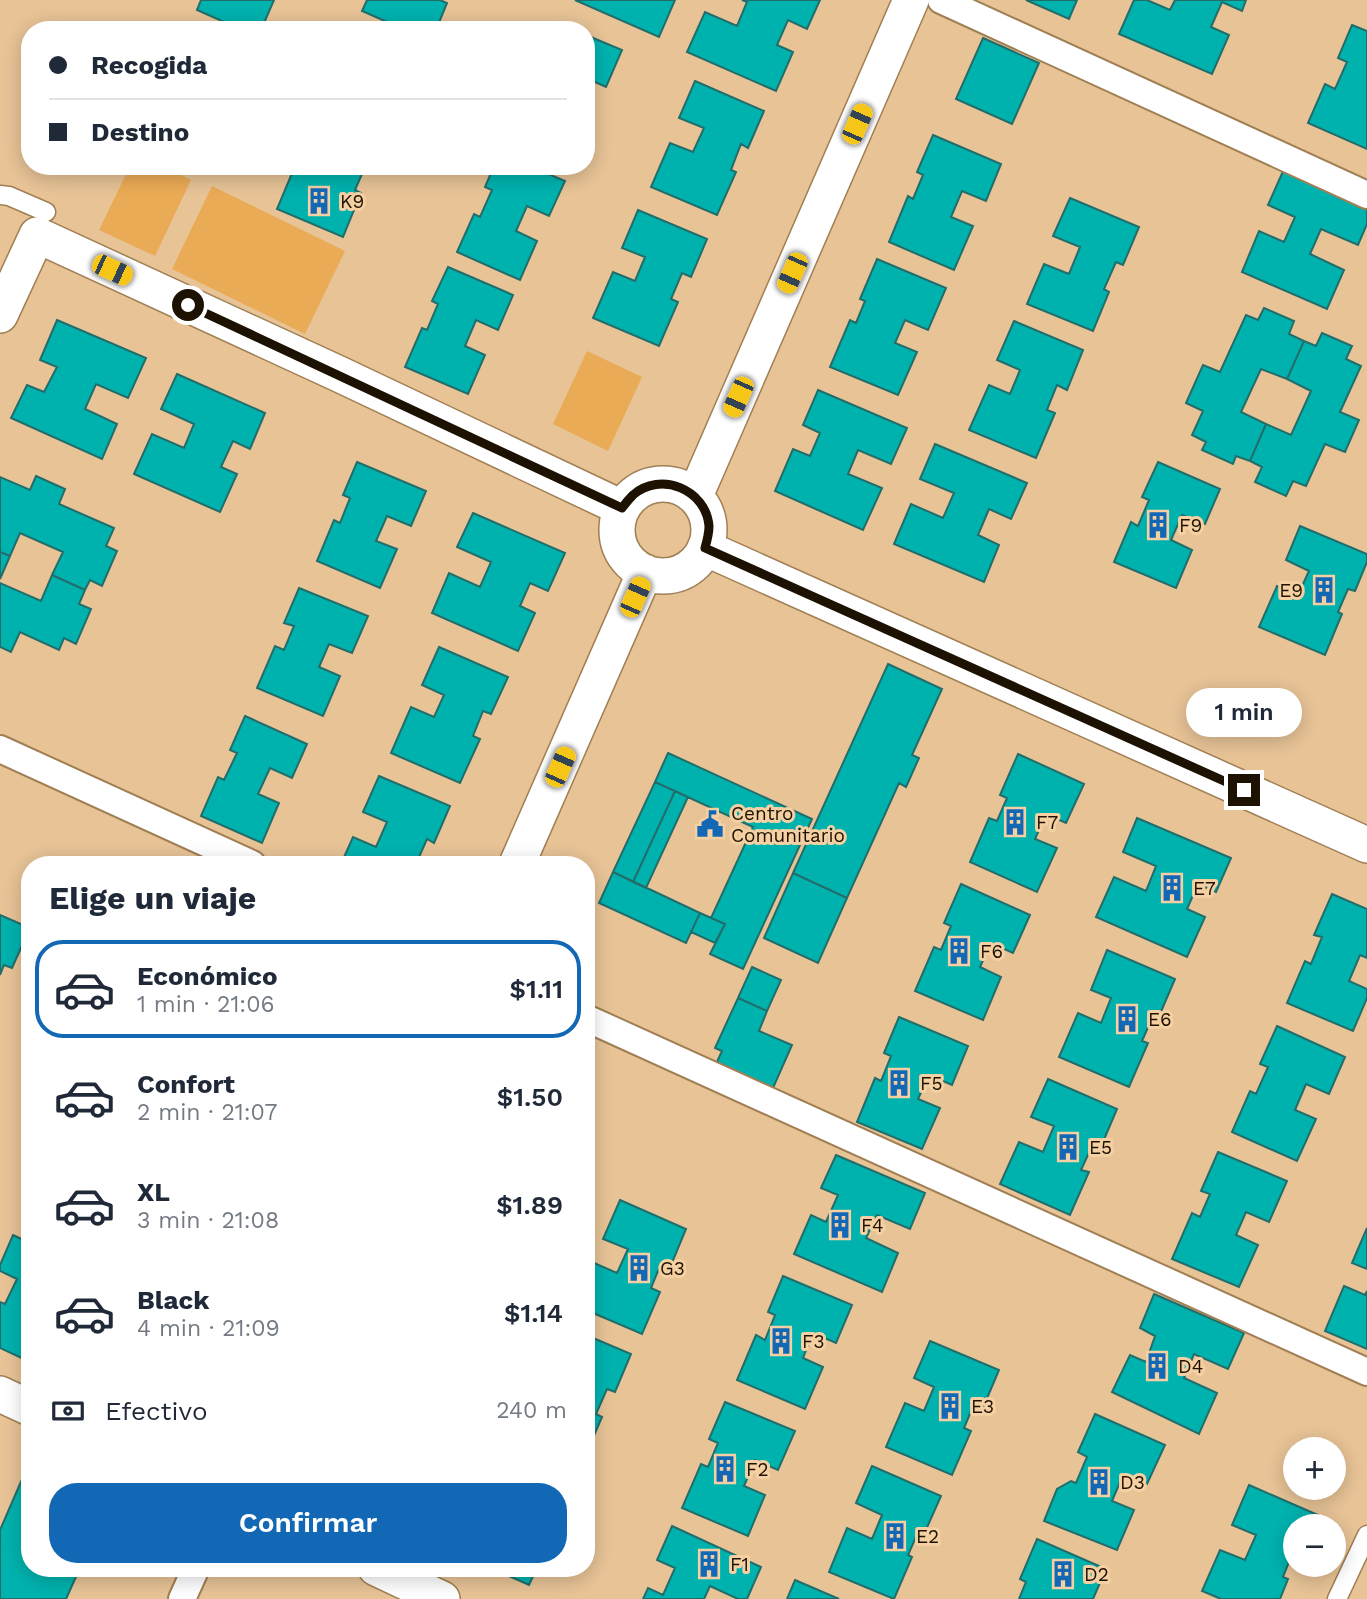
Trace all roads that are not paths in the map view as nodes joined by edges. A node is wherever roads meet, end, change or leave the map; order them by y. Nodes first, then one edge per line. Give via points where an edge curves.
1 (911, 0) edge
2 (941, 0) edge
3 (0, 195) edge
4 (1367, 195) edge
5 (46, 212) dead end
6 (0, 315) edge
7 (695, 496) junction
8 (622, 508) junction
9 (705, 548) junction
10 (645, 572) junction
11 (0, 749) edge
12 (1367, 845) edge
13 (234, 856) edge
14 (521, 856) edge
15 (595, 1022) edge
16 (1367, 1372) edge
17 (0, 1394) edge
18 (21, 1404) edge
19 (1367, 1535) edge
20 (192, 1577) edge
21 (395, 1577) edge
22 (182, 1599) edge
23 (442, 1599) edge
24 (1337, 1599) edge

1 - 7 street
2 - 4 street
3 - 5 lane
6 - 8 street via 37,235
7 - 8 street via 664,483 640,490
7 - 9 street via 707,515
8 - 10 street via 617,533 620,545 625,557
9 - 10 street via 680,572 663,576
9 - 12 street
10 - 14 street
11 - 13 street
15 - 16 street
17 - 18 street
19 - 24 lane
20 - 22 street
21 - 23 street

